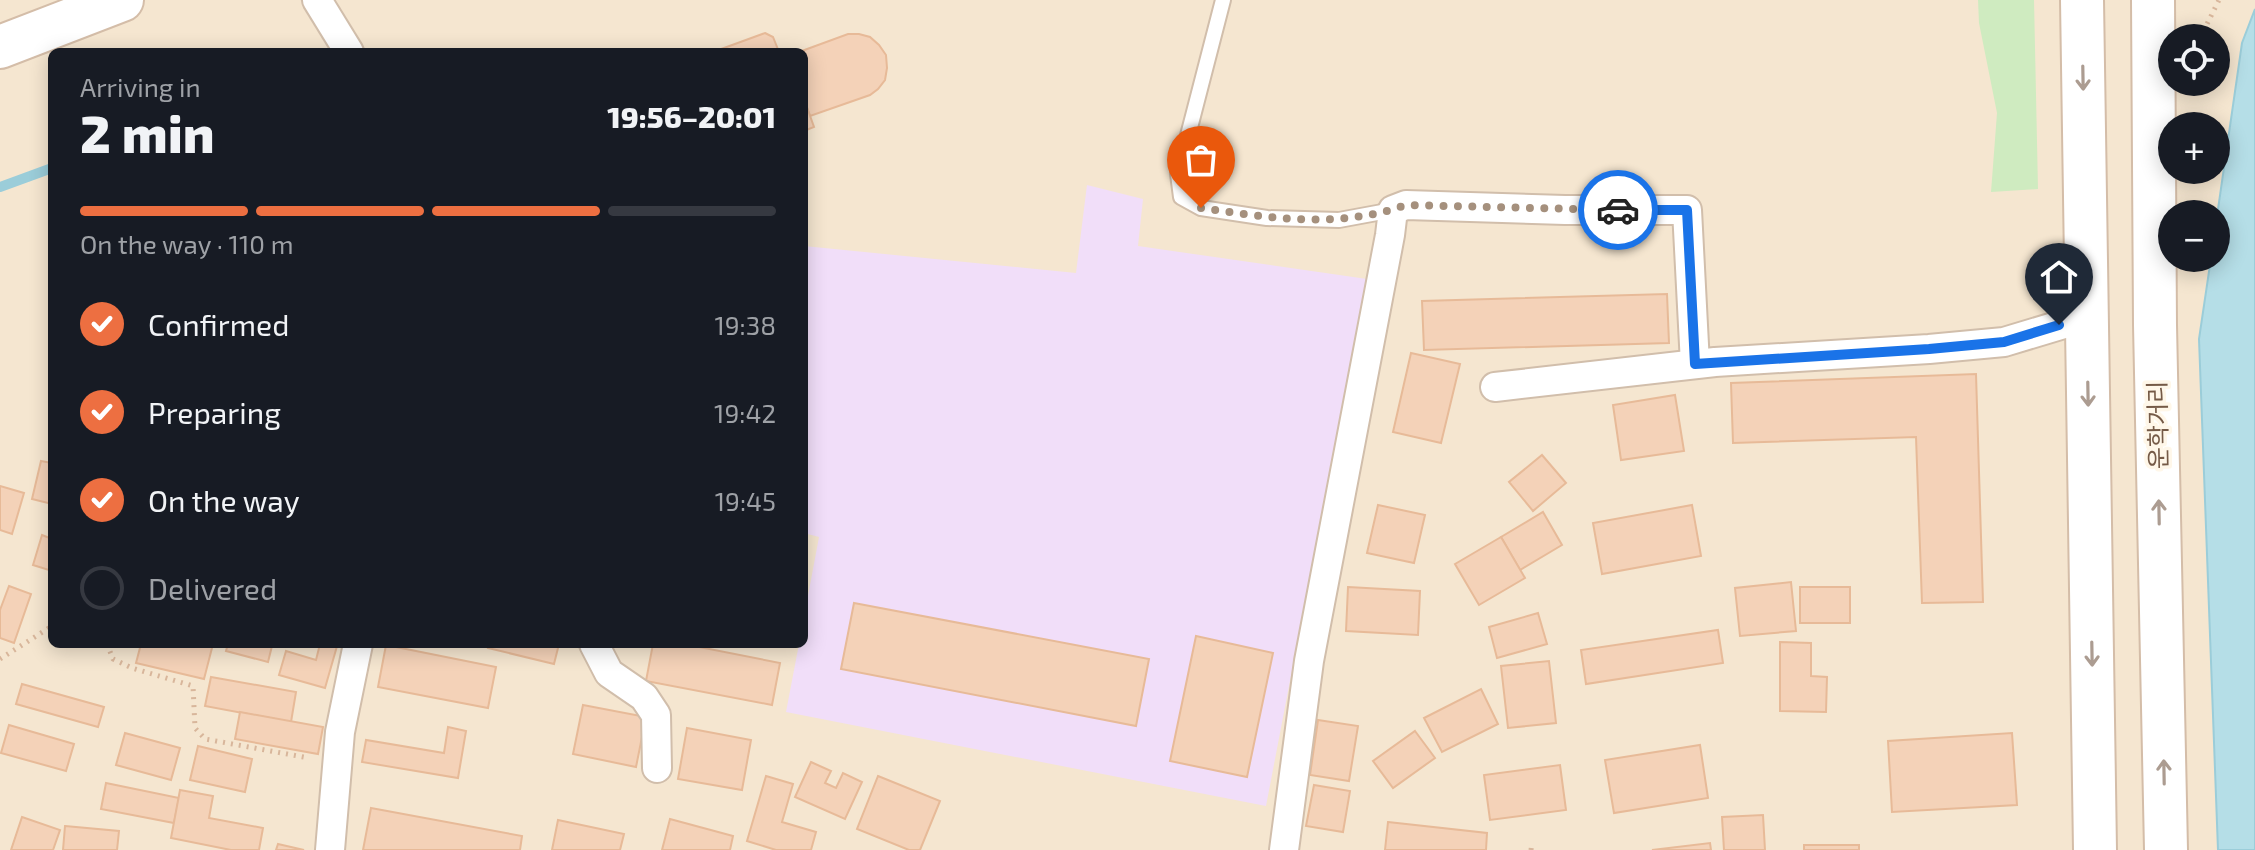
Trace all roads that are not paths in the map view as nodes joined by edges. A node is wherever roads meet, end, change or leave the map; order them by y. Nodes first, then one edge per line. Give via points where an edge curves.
1 (122, 0) edge
2 (317, 0) edge
3 (1223, 0) edge
4 (2082, 0) edge
5 (2153, 0) edge
6 (0, 47) edge
7 (347, 48) edge
8 (1393, 210) junction
9 (2087, 317) junction
10 (1695, 364) junction
11 (1495, 387) dead end
12 (357, 648) edge
13 (596, 648) edge
14 (657, 768) dead end
15 (330, 850) edge
16 (1284, 850) edge
17 (2095, 850) edge
18 (2166, 850) edge

1 - 6 main road
2 - 7 street
3 - 8 lane via 1178,174 1181,197 1201,208 1267,218 1339,220
4 -> 9 main road
18 -> 5 main road, 운학거리
8 - 10 street via 1406,205 1687,210
8 - 16 street via 1309,661
9 - 10 street via 2004,342
9 -> 17 main road
10 - 11 street
12 - 15 street via 340,732
13 - 14 street via 609,673 644,697 656,715

